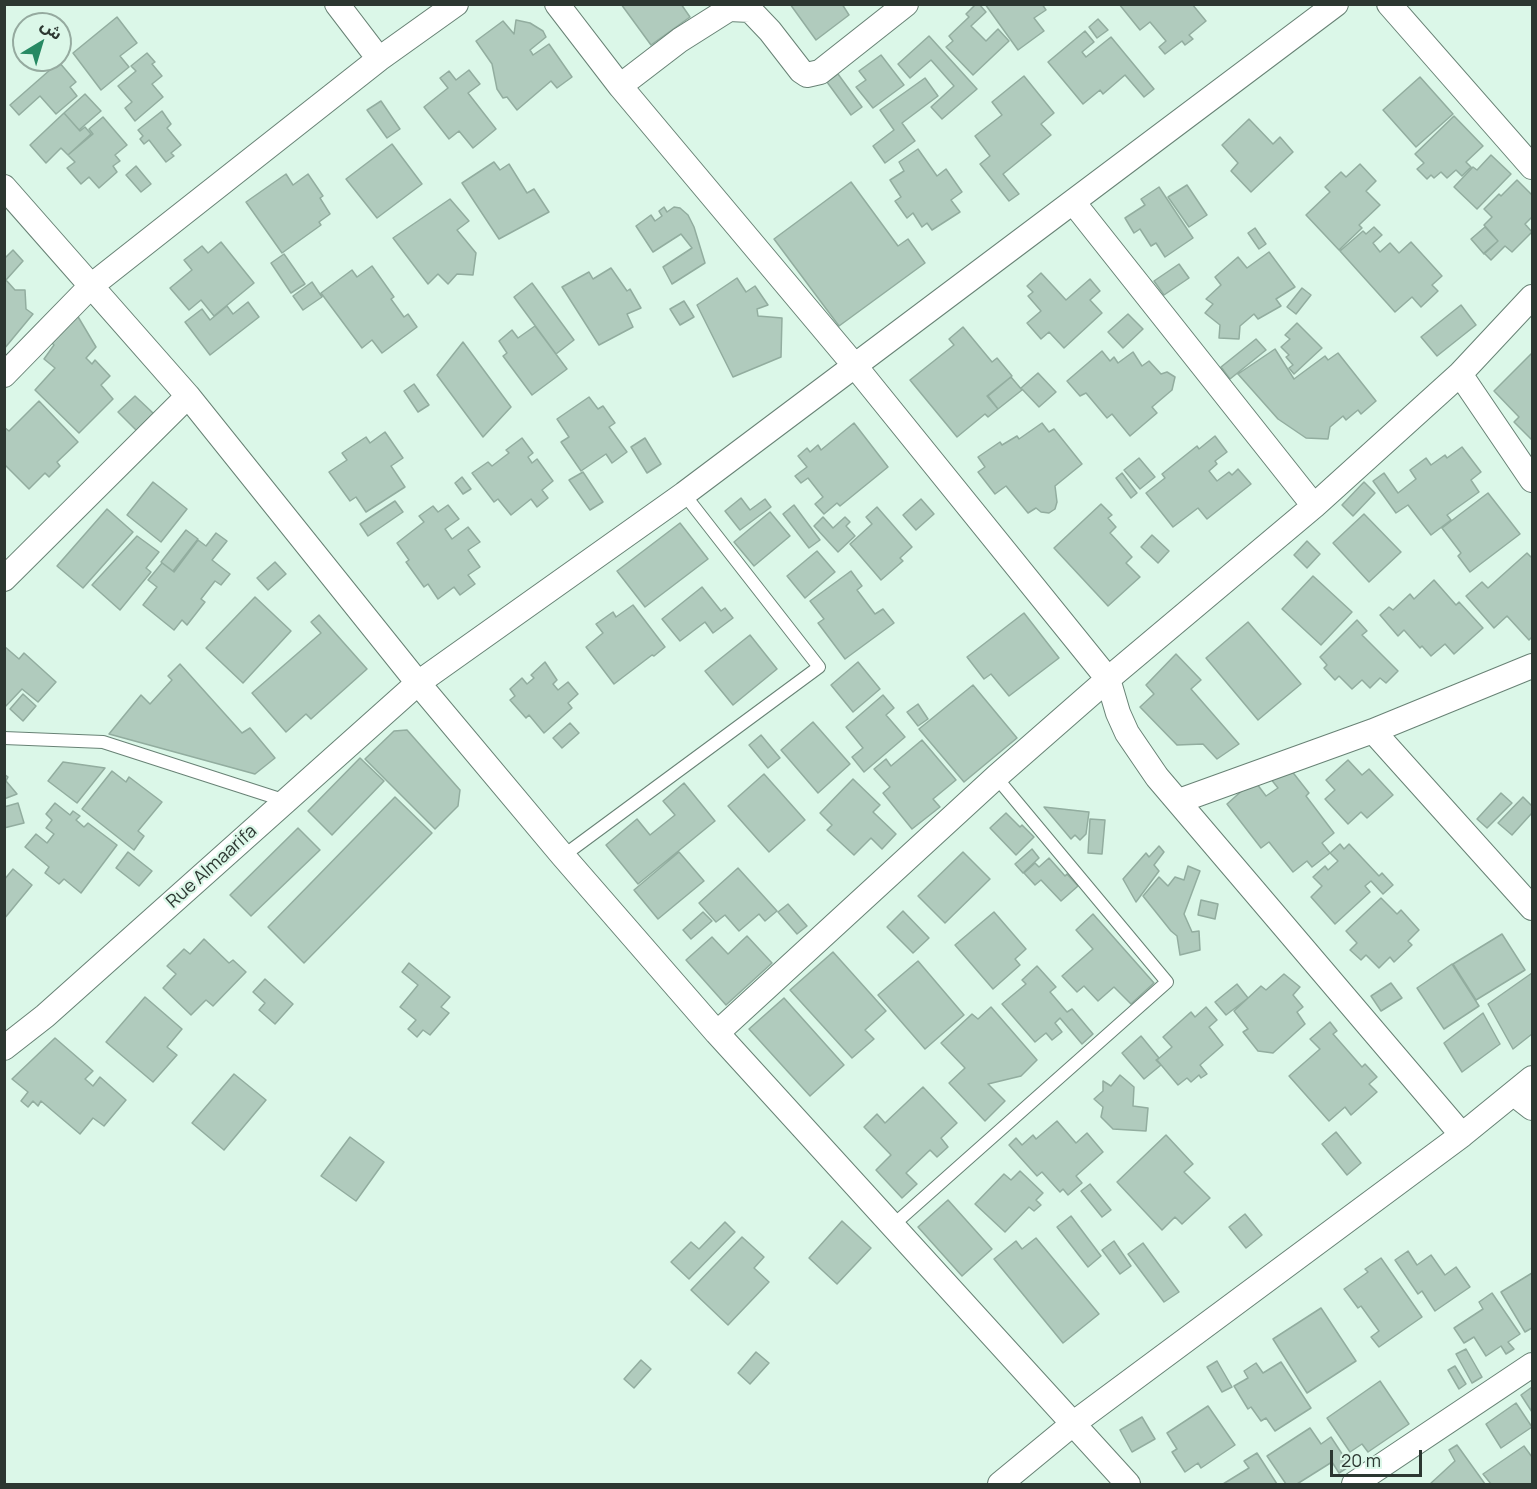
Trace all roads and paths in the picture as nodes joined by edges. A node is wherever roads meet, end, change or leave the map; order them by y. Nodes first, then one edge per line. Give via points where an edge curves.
1 (337, 4) edge
2 (456, 4) edge
3 (556, 4) edge
4 (906, 4) edge
5 (1336, 4) edge
6 (1389, 4) edge
7 (379, 59) junction
8 (620, 86) junction
9 (1533, 167) edge
10 (4, 187) edge
11 (1073, 202) junction
12 (92, 286) junction
13 (1533, 297) edge
14 (855, 366) junction
15 (1460, 374) junction
16 (4, 375) edge
17 (188, 396) junction
18 (1533, 480) edge
19 (684, 494) junction
20 (1314, 506) junction
21 (4, 579) edge
22 (1533, 666) edge
23 (1108, 679) junction
24 (418, 683) junction
25 (1373, 731) junction
26 (4, 738) edge
27 (996, 777) junction
28 (286, 801) junction
29 (1179, 801) junction
30 (563, 856) junction
31 (1533, 908) edge
32 (717, 1033) junction
33 (4, 1048) edge
34 (1533, 1078) edge
35 (1523, 1101) edge
36 (1462, 1135) junction
37 (892, 1226) junction
38 (1533, 1365) edge
39 (1074, 1423) junction
40 (1000, 1485) edge
41 (1128, 1485) edge
42 (1354, 1485) edge

1 - 7 street
2 - 7 street
3 - 8 street
4 - 8 street via 820,72 807,75 750,10 729,9
5 - 11 street, Rue Almaarifa
6 - 9 street
7 - 12 street
8 - 14 street
10 - 12 street
11 - 14 street, Rue Almaarifa
11 - 20 street
12 - 16 street
12 - 17 street
13 - 15 street
14 - 19 street, Rue Almaarifa
14 - 23 street
15 - 18 street
15 - 20 street
17 - 21 street
17 - 24 street
19 - 24 street, Rue Almaarifa
19 - 30 lane via 819,667
20 - 23 street
22 - 25 street
23 - 27 street
23 - 29 street via 1127,733
24 - 28 street, Rue Almaarifa
24 - 30 street
25 - 29 street
25 - 31 street
26 - 28 lane via 103,742
27 - 32 street
27 - 37 lane via 1167,982
28 - 33 street, Rue Almaarifa
29 - 36 street
30 - 32 street
32 - 37 street
34 - 35 street
35 - 36 street
36 - 39 street
37 - 39 street
38 - 42 street
39 - 40 street
39 - 41 street

